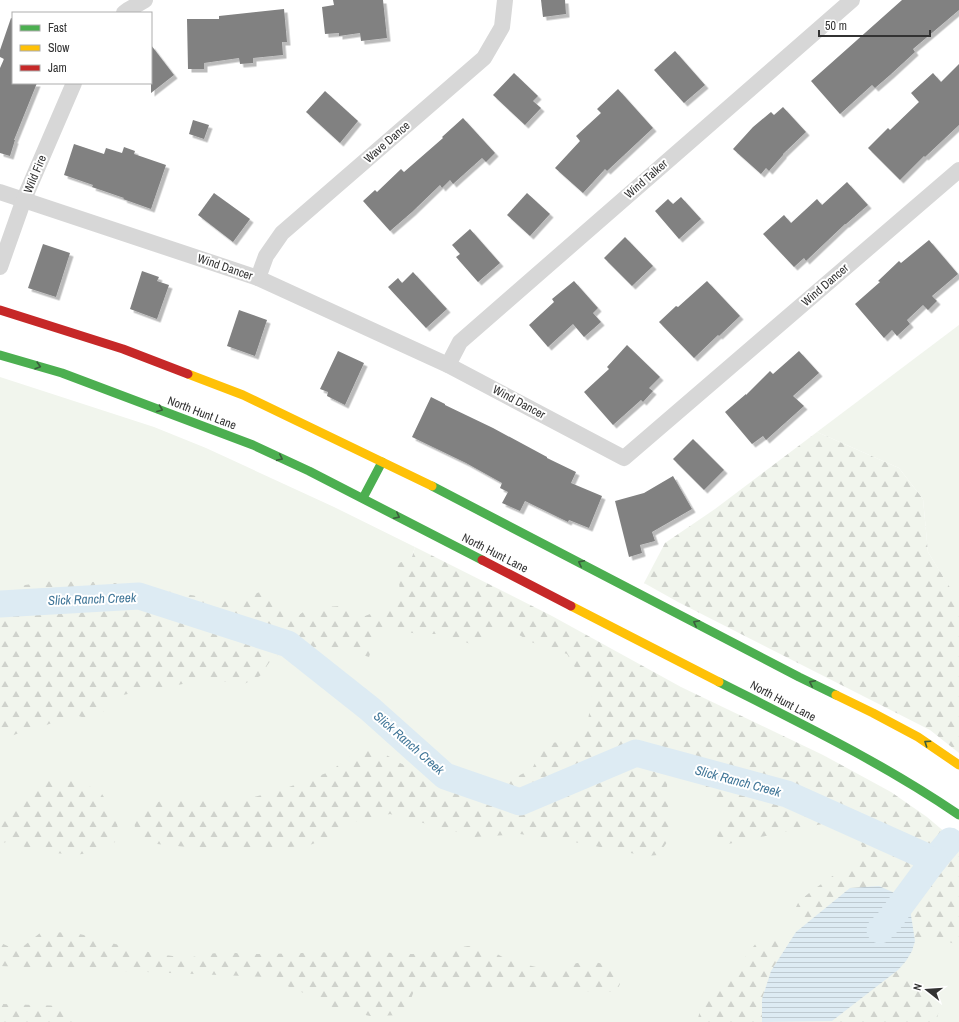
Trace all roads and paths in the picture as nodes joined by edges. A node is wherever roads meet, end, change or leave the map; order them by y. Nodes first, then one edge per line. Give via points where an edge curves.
1 (145, 0) edge
2 (505, 0) edge
3 (852, 0) edge
4 (125, 12) edge
5 (74, 84) edge
6 (959, 170) edge
7 (0, 192) edge
8 (24, 199) junction
9 (0, 267) edge
10 (258, 278) junction
11 (0, 310) edge
12 (0, 355) edge
13 (448, 365) junction
14 (382, 462) junction
15 (363, 498) junction
16 (959, 765) edge
17 (959, 815) edge

1 - 4 street
2 - 10 street, Wave Dance via 502,27 484,58 282,233 266,256
3 - 13 street, Wind Talker via 460,342
5 - 8 street, Wild Fire
6 - 13 street, Wind Dancer via 624,458
7 - 8 street, Wind Dancer
8 - 9 street, Wild Fire
8 - 10 street, Wind Dancer
10 - 13 street, Wind Dancer
11 - 14 main road via 122,349 243,395
12 -> 15 main road, North Hunt Lane via 62,373 238,440
14 - 15 main road
16 -> 14 main road via 918,737 880,716 799,677
15 -> 17 main road, North Hunt Lane via 886,769

